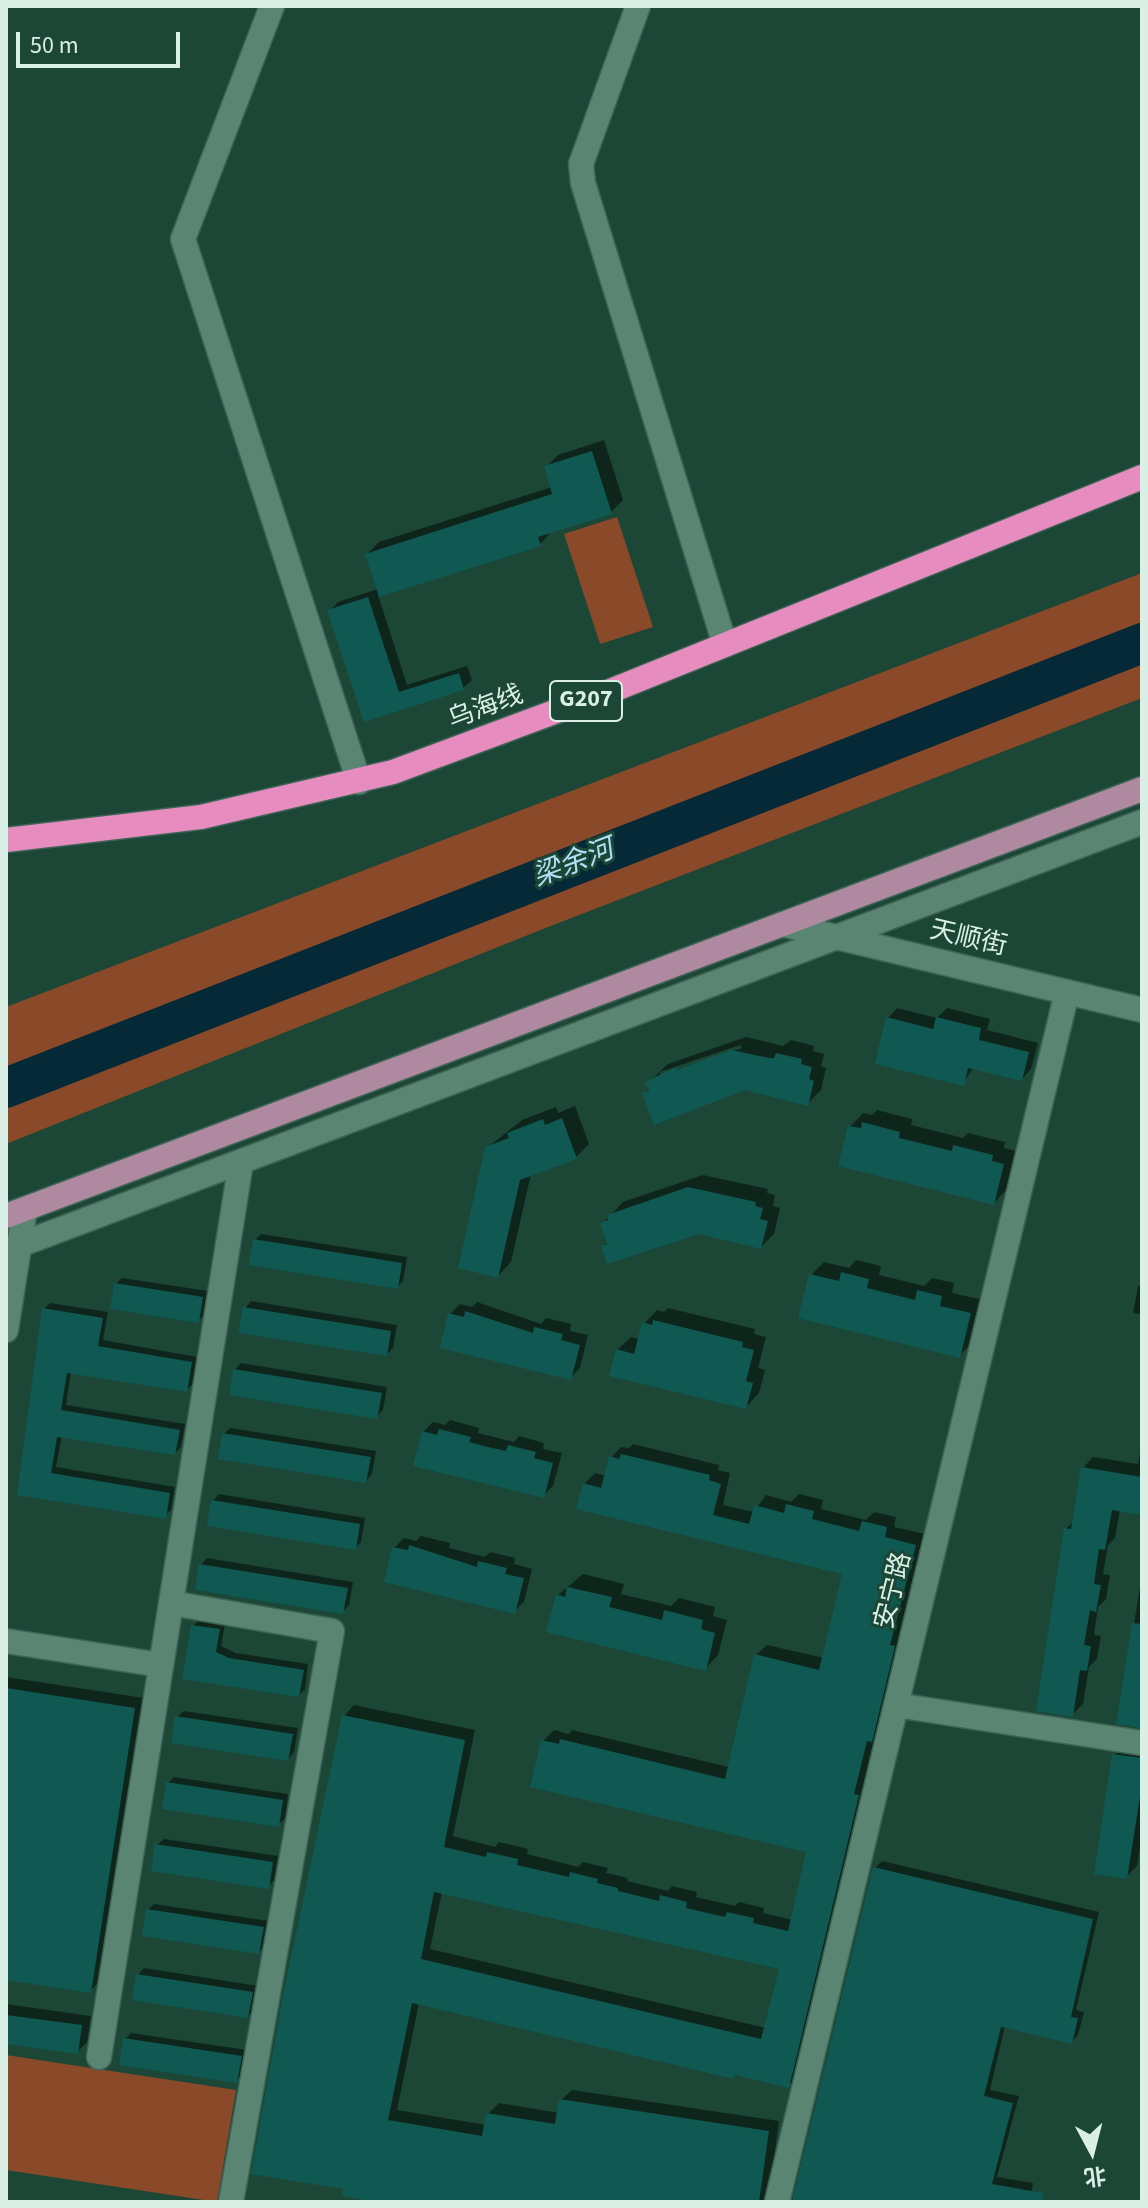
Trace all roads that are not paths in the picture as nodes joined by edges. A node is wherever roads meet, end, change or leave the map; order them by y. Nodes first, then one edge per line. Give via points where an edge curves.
1 (272, 6) edge
2 (638, 6) edge
3 (1142, 477) edge
4 (725, 645) junction
5 (359, 782) junction
6 (1142, 789) edge
7 (1142, 822) edge
8 (6, 840) edge
9 (782, 924) junction
10 (835, 937) junction
11 (1067, 992) junction
12 (1142, 1010) edge
13 (241, 1162) junction
14 (16, 1212) edge
15 (13, 1248) edge
16 (6, 1330) edge
17 (171, 1603) junction
18 (6, 1641) edge
19 (161, 1665) junction
20 (896, 1705) junction
21 (1142, 1743) edge
22 (99, 2057) dead end
23 (231, 2202) edge
24 (777, 2202) edge

1 - 5 street via 183,239
2 - 4 street via 581,164 583,183
3 - 4 highway, 乌海线 / G207
4 - 5 highway, 乌海线 / G207 via 470,745
5 - 8 highway, 乌海线 / G207 via 201,817
6 - 9 main road
7 - 10 street
9 - 10 street, 天顺街
9 - 14 main road
10 - 11 street, 天顺街
10 - 13 street
11 - 12 street, 天顺街
11 - 20 street, 安宁路
13 - 15 street
13 - 17 street
14 - 15 street
15 - 16 street
17 - 19 street
17 - 23 street via 332,1631
18 - 19 street
19 - 22 street
20 - 21 street
20 - 24 street, 安宁路

